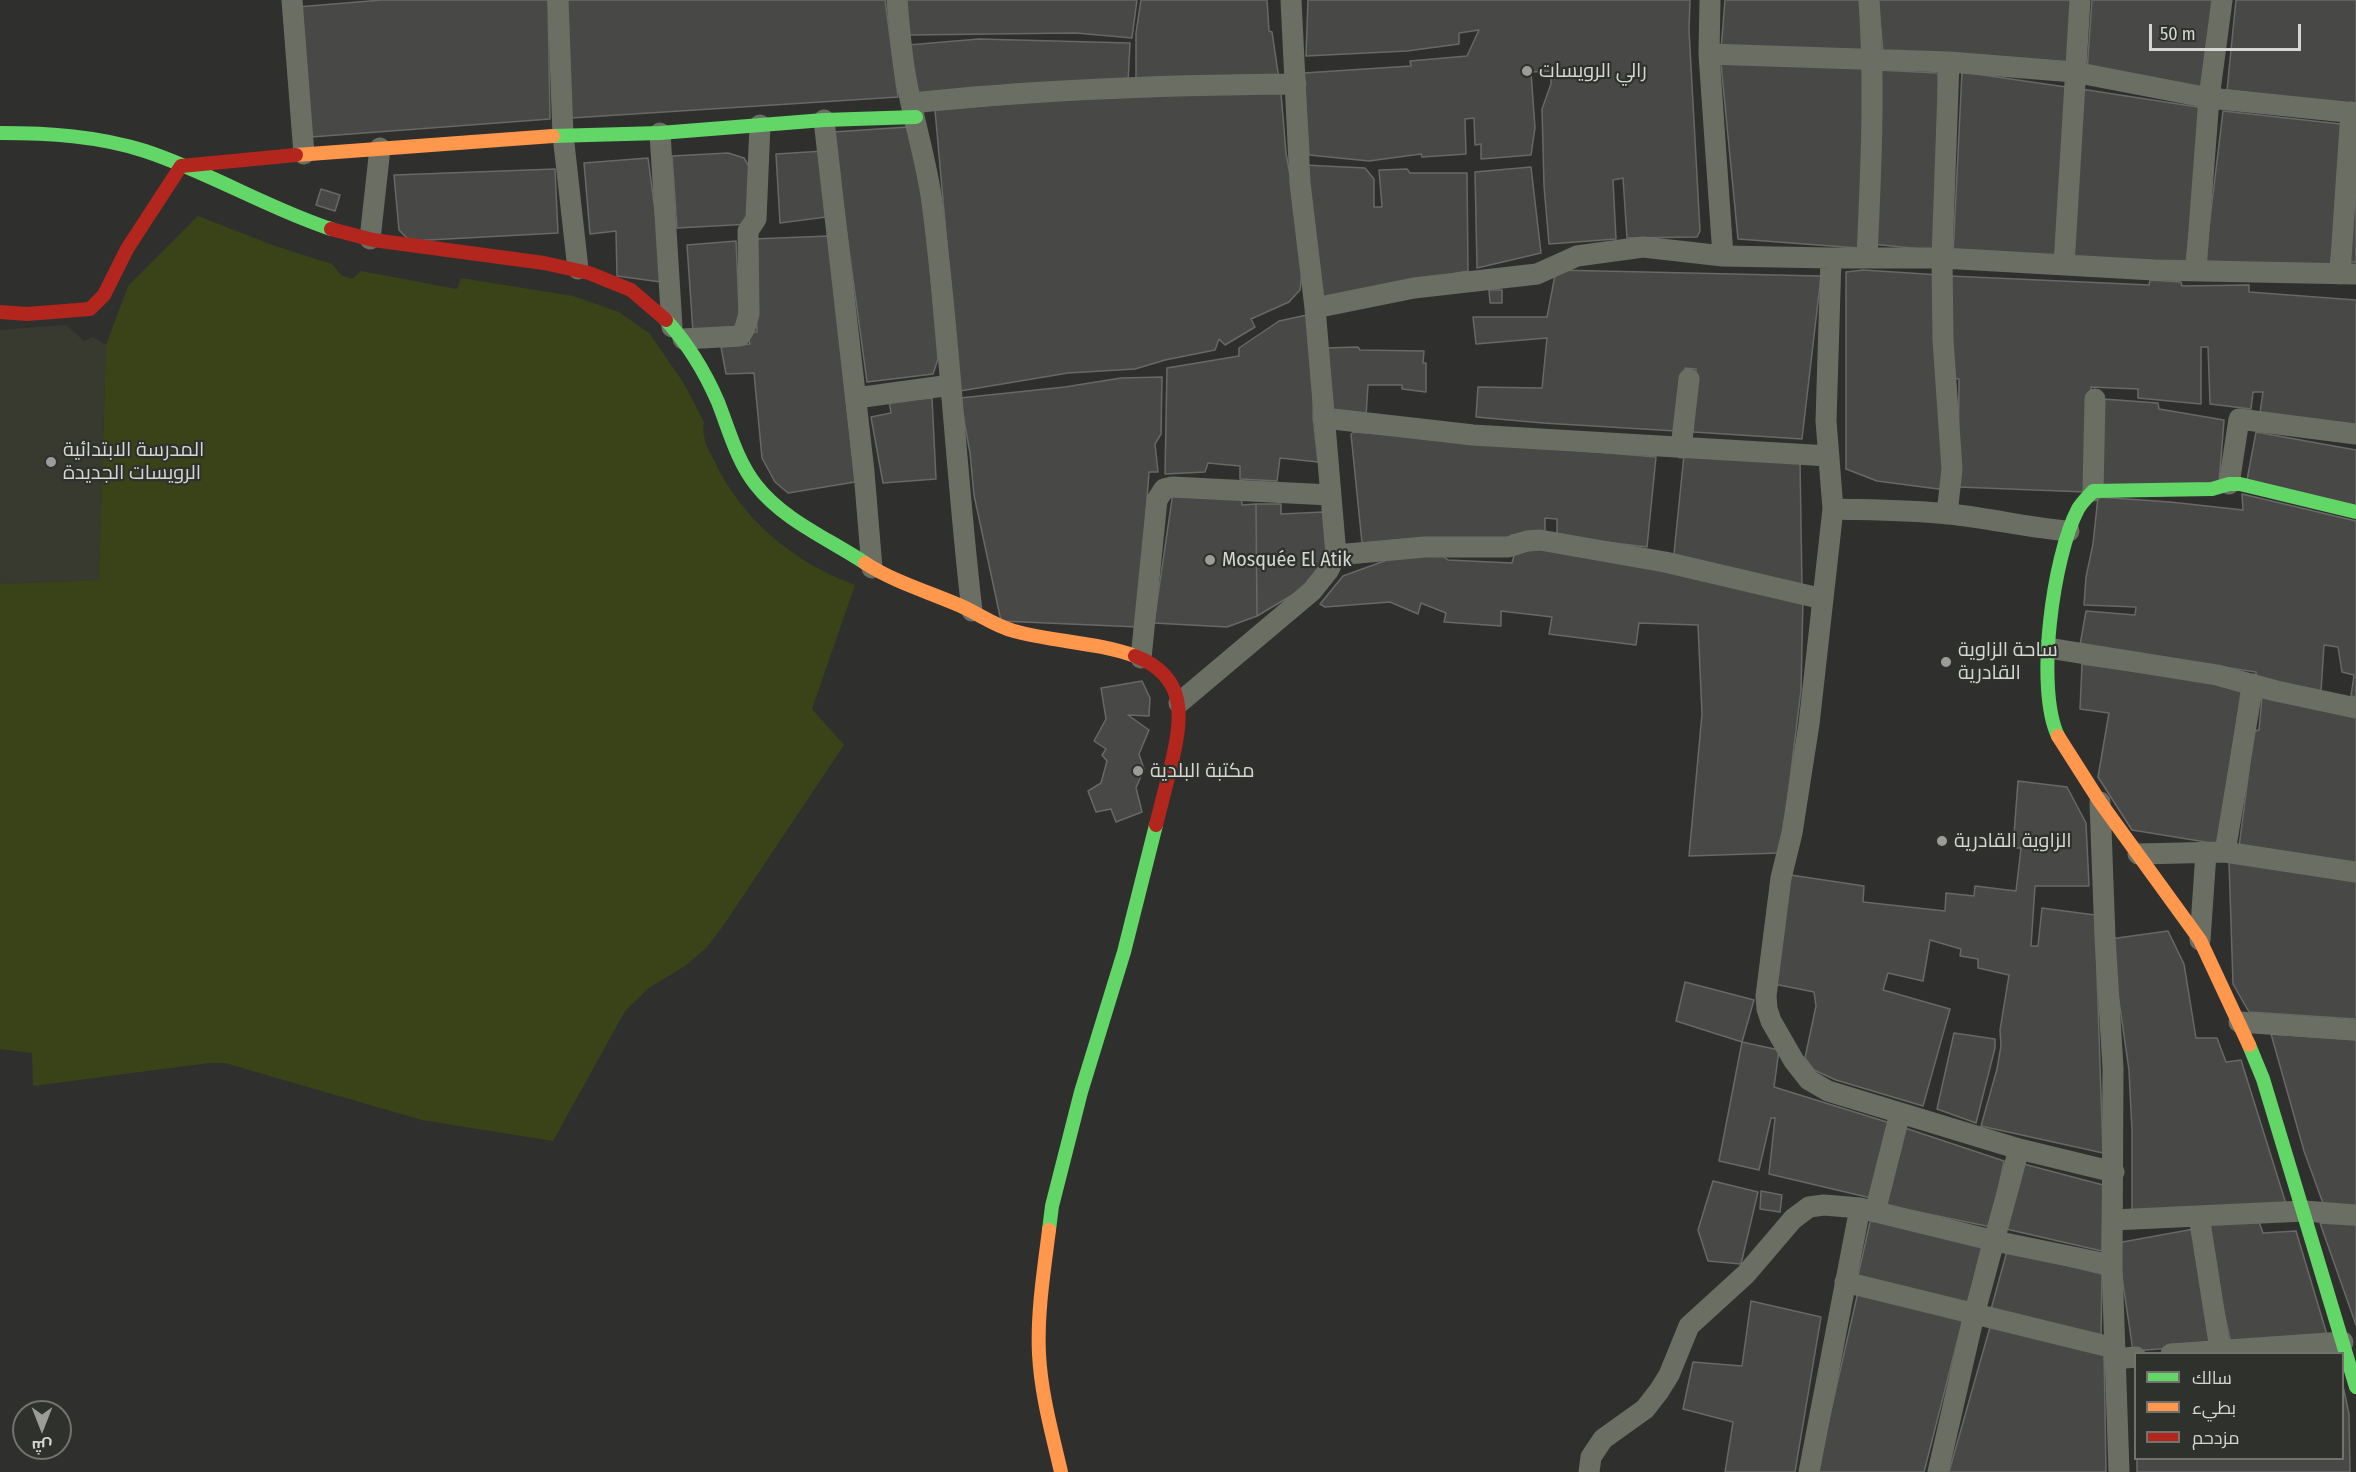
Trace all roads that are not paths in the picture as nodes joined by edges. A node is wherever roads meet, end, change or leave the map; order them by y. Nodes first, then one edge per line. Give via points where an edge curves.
1 (292, 0) edge
2 (558, 0) edge
3 (897, 0) edge
4 (1291, 0) edge
5 (1710, 0) edge
6 (1869, 0) edge
7 (2080, 0) edge
8 (2222, 0) edge
9 (1709, 54) junction
10 (1873, 59) junction
11 (1949, 62) junction
12 (2074, 72) junction
13 (1296, 84) junction
14 (2209, 98) junction
15 (914, 110) junction
16 (2354, 112) edge
17 (824, 120) junction
18 (760, 126) junction
19 (0, 133) edge
20 (660, 133) junction
21 (563, 135) junction
22 (380, 148) junction
23 (304, 154) junction
24 (181, 166) junction
25 (370, 239) junction
26 (1723, 256) junction
27 (1867, 257) junction
28 (1831, 258) junction
29 (1942, 258) junction
30 (2064, 265) junction
31 (578, 269) junction
32 (2196, 270) junction
33 (2348, 274) edge
34 (1315, 308) junction
35 (0, 312) edge
36 (678, 333) junction
37 (1689, 379) dead end
38 (951, 385) junction
39 (856, 398) junction
40 (2095, 399) dead end
41 (1324, 418) junction
42 (2356, 434) edge
43 (1681, 448) junction
44 (1829, 456) junction
45 (2229, 484) junction
46 (2093, 491) junction
47 (1330, 495) junction
48 (1833, 509) junction
49 (2356, 512) edge
50 (1947, 514) junction
51 (2069, 531) junction
52 (1336, 555) junction
53 (872, 568) junction
54 (1823, 599) junction
55 (972, 611) junction
56 (2048, 648) junction
57 (1141, 658) junction
58 (2253, 684) junction
59 (1179, 703) junction
60 (2356, 708) edge
61 (2100, 802) junction
62 (2216, 852) junction
63 (2138, 854) junction
64 (2356, 872) edge
65 (2200, 940) junction
66 (2239, 1022) junction
67 (2356, 1030) edge
68 (1900, 1113) junction
69 (2019, 1149) junction
70 (2114, 1172) junction
71 (1868, 1210) junction
72 (2304, 1211) junction
73 (2356, 1215) edge
74 (2199, 1216) junction
75 (2113, 1220) junction
76 (1995, 1241) junction
77 (2112, 1265) junction
78 (1845, 1282) junction
79 (1974, 1315) junction
80 (2343, 1342) junction
81 (2220, 1349) junction
82 (2183, 1352) edge
83 (2114, 1353) junction
84 (2134, 1357) edge
85 (2356, 1387) edge
86 (1061, 1472) edge
87 (1589, 1472) edge
88 (1809, 1472) edge
89 (1938, 1472) edge
90 (2119, 1472) edge

1 - 23 street
2 - 21 street
3 - 15 street via 905,74
4 - 13 street
5 - 9 street
6 - 10 street
7 - 12 street
8 - 14 street
9 - 10 street
9 - 26 street
10 - 11 street
10 - 27 street
11 - 12 street
11 - 29 street
12 - 14 street
12 - 30 street
13 - 15 street via 990,94
13 - 34 street via 1300,183
14 - 16 street
14 - 32 street
15 - 17 street
15 - 38 street via 932,203
16 - 33 street
17 - 18 street
17 - 39 street
18 - 20 street
18 - 36 street via 756,219 748,231 747,323 740,336
19 - 24 street via 72,135 147,152
20 - 21 street
20 - 36 street
21 - 22 street
21 - 31 street
22 - 23 street
22 - 25 street
23 - 24 street
24 - 25 street via 313,224
24 - 35 street via 127,249 104,295 90,309
25 - 31 street
26 - 28 street
26 - 34 street via 1643,247 1577,256 1538,274 1414,288
27 - 28 street
27 - 29 street
28 - 44 street via 1826,421
29 - 30 street
29 - 50 street via 1944,364 1952,468
30 - 32 street
31 - 36 street via 631,290
32 - 33 street
34 - 41 street
36 - 53 street via 706,376 757,487 799,523
37 - 43 street
38 - 39 street
38 - 55 street
39 - 53 street
40 - 46 street
41 - 43 street via 1473,435
41 - 47 street
42 - 45 street via 2240,419
43 - 44 street
44 - 48 street
45 - 46 street via 2212,489
45 - 49 street
46 - 51 street via 2079,507
47 - 52 street
47 - 57 street via 1164,489 1156,500
48 - 50 street
48 - 54 street
50 - 51 street
51 - 56 street via 2052,604
52 - 54 street via 1425,547 1508,547 1540,540 1665,562
52 - 59 street via 1312,591
53 - 55 street
54 - 68 street via 1799,789 1773,932 1767,1009 1781,1042 1809,1080 1828,1091
55 - 57 street via 1009,630
56 - 58 street
56 - 61 street via 2049,706 2054,727
57 - 59 street via 1168,679
58 - 60 street
58 - 62 street
59 - 86 street via 1177,740 1146,868 1073,1119 1052,1206 1039,1352 1042,1386
61 - 63 street
61 - 70 street
62 - 63 street
62 - 64 street
62 - 65 street
63 - 65 street
65 - 66 street
66 - 67 street
66 - 72 street via 2263,1079
68 - 69 street
68 - 71 street
69 - 70 street
69 - 76 street
70 - 75 street
71 - 76 street
71 - 78 street
71 - 87 street via 1824,1204 1809,1206 1792,1219 1746,1274 1689,1326 1659,1391 1645,1409 1596,1447
72 - 73 street
72 - 74 street
72 - 80 street
74 - 75 street
74 - 81 street
75 - 77 street
76 - 77 street
76 - 79 street
77 - 83 street
78 - 79 street
78 - 88 street
79 - 83 street
79 - 89 street
80 - 81 street
80 - 85 street
81 - 82 street
83 - 84 street
83 - 90 street

